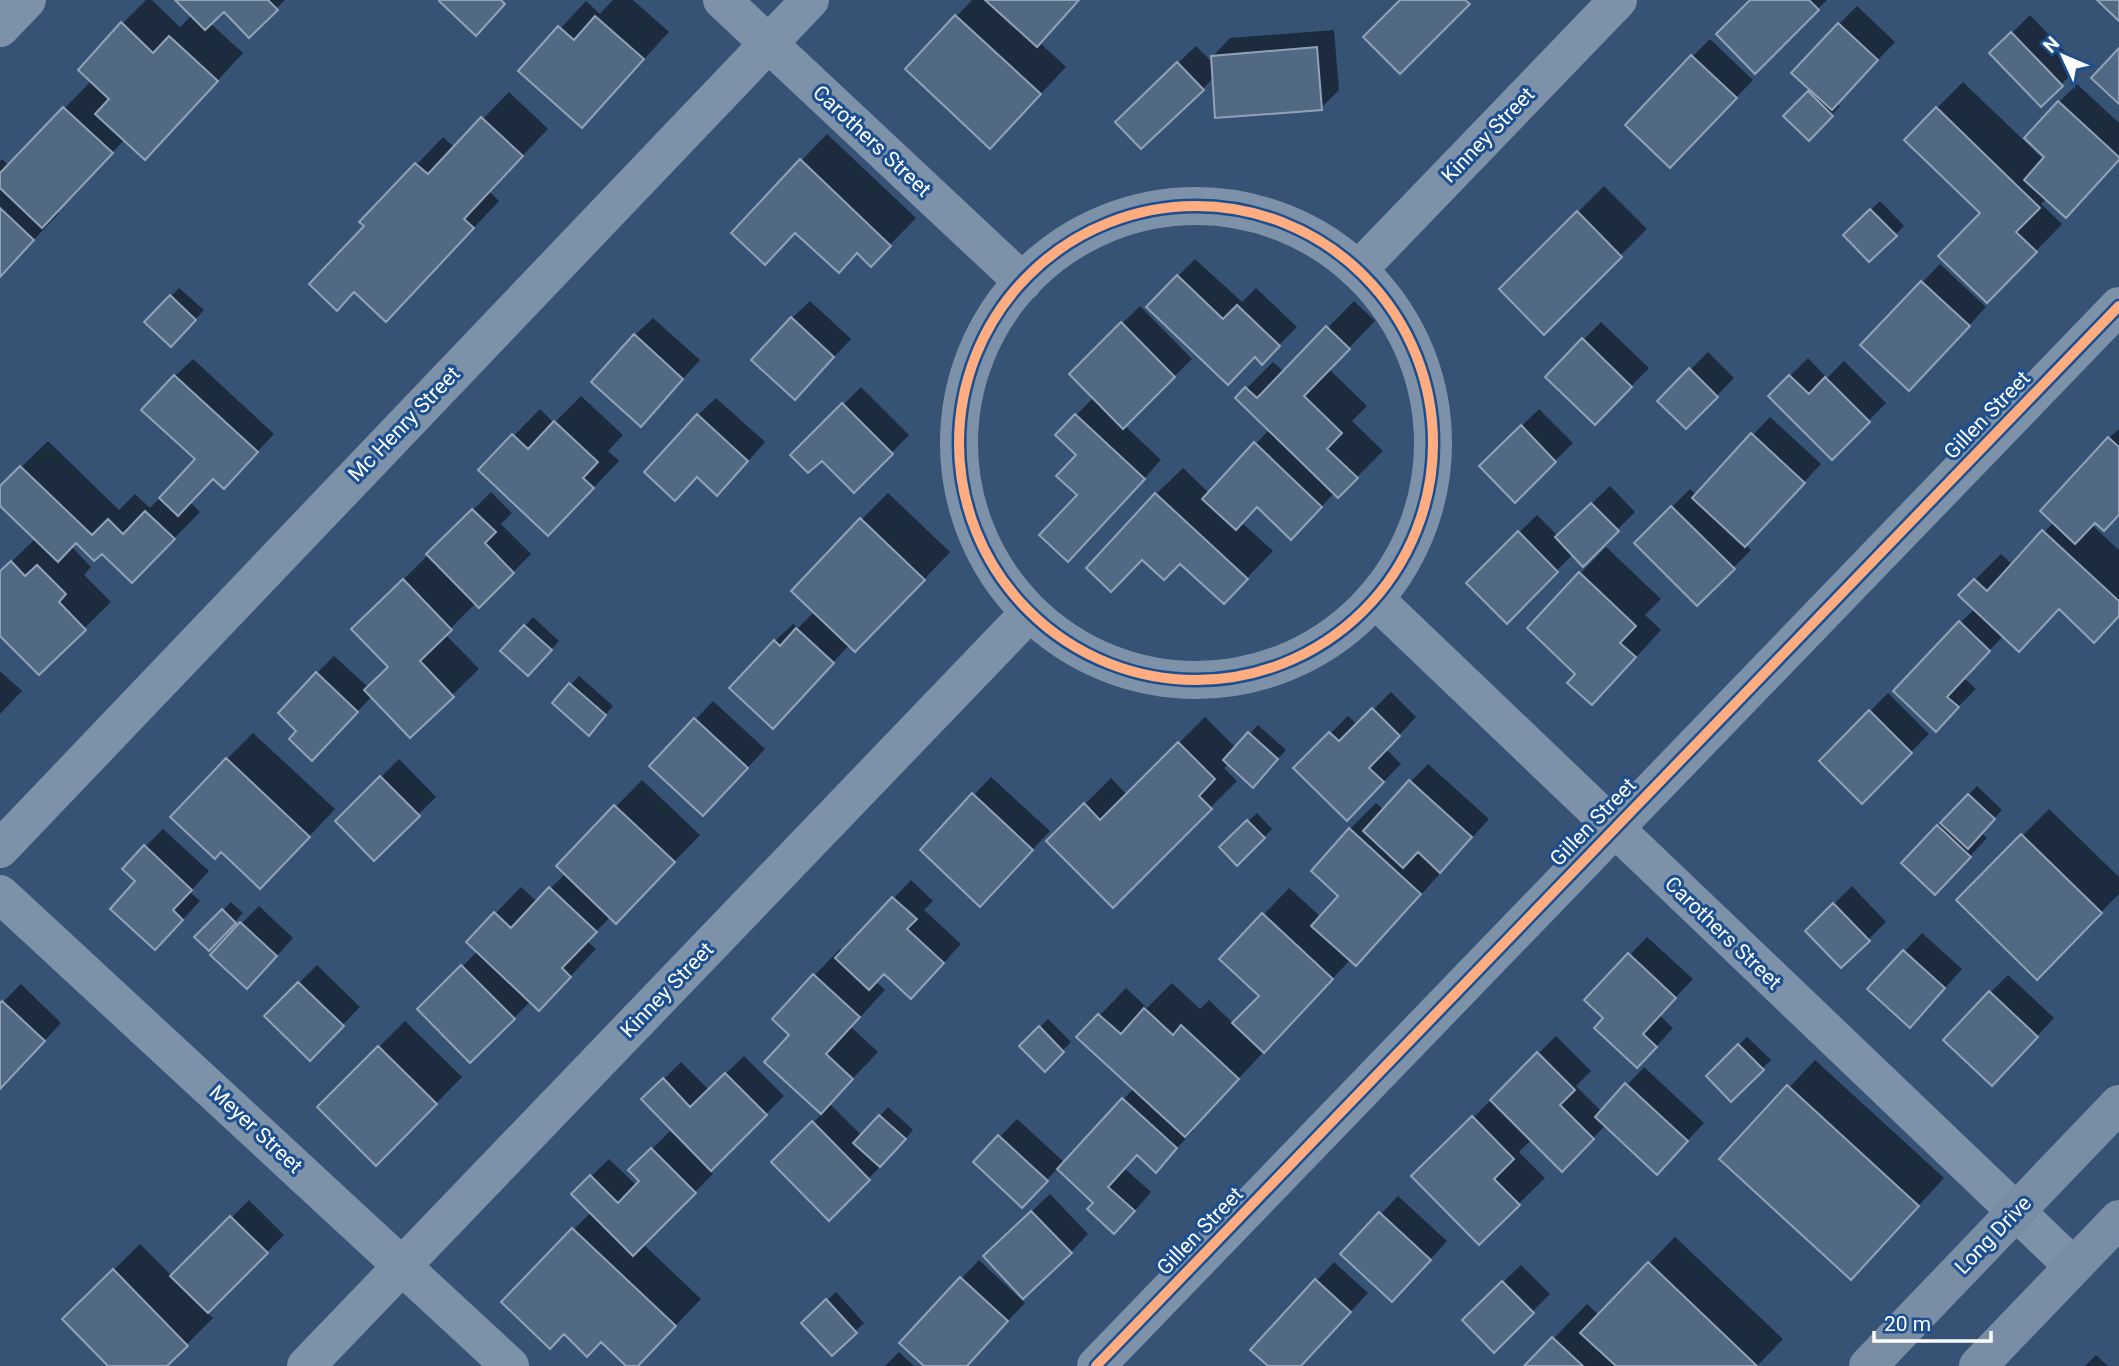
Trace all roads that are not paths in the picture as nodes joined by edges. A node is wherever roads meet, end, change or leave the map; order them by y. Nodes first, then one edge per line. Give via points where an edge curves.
1 (27, 0) edge
2 (722, 0) edge
3 (810, 0) edge
4 (1618, 0) edge
5 (0, 28) edge
6 (767, 43) junction
7 (1359, 269) junction
8 (1023, 282) junction
9 (2119, 306) edge
10 (1375, 599) junction
11 (1029, 613) junction
12 (1614, 829) junction
13 (0, 849) edge
14 (0, 894) edge
15 (2119, 1104) edge
16 (2015, 1212) junction
17 (2119, 1219) edge
18 (403, 1265) junction
19 (2073, 1266) junction
20 (306, 1366) edge
21 (510, 1366) edge
22 (1096, 1366) edge
23 (1868, 1366) edge
24 (1978, 1366) edge

1 - 5 street
2 - 6 street, Carothers Street
3 - 6 street, Mc Henry Street
4 - 7 street, Kinney Street
6 - 8 street, Carothers Street
6 - 13 street, Mc Henry Street
7 - 8 street via 1330,246 1286,223 1226,207 1189,206 1115,220 1082,235
7 - 10 street via 1404,326 1429,394 1433,430 1433,467 1426,503 1397,569
8 - 11 street via 989,327 977,353 959,435 959,463 971,518 994,569
9 - 12 street, Gillen Street
10 - 11 street via 1348,626 1280,665 1205,681 1128,671 1081,651
10 - 12 street, Carothers Street
11 - 18 street, Kinney Street
12 - 16 street, Carothers Street
12 - 22 street, Gillen Street
14 - 18 street, Meyer Street
15 - 16 main road, Long Drive
16 - 19 street, Carothers Street
16 - 23 main road, Long Drive
17 - 19 main road
18 - 20 street, Kinney Street
18 - 21 street, Meyer Street
19 - 24 main road

